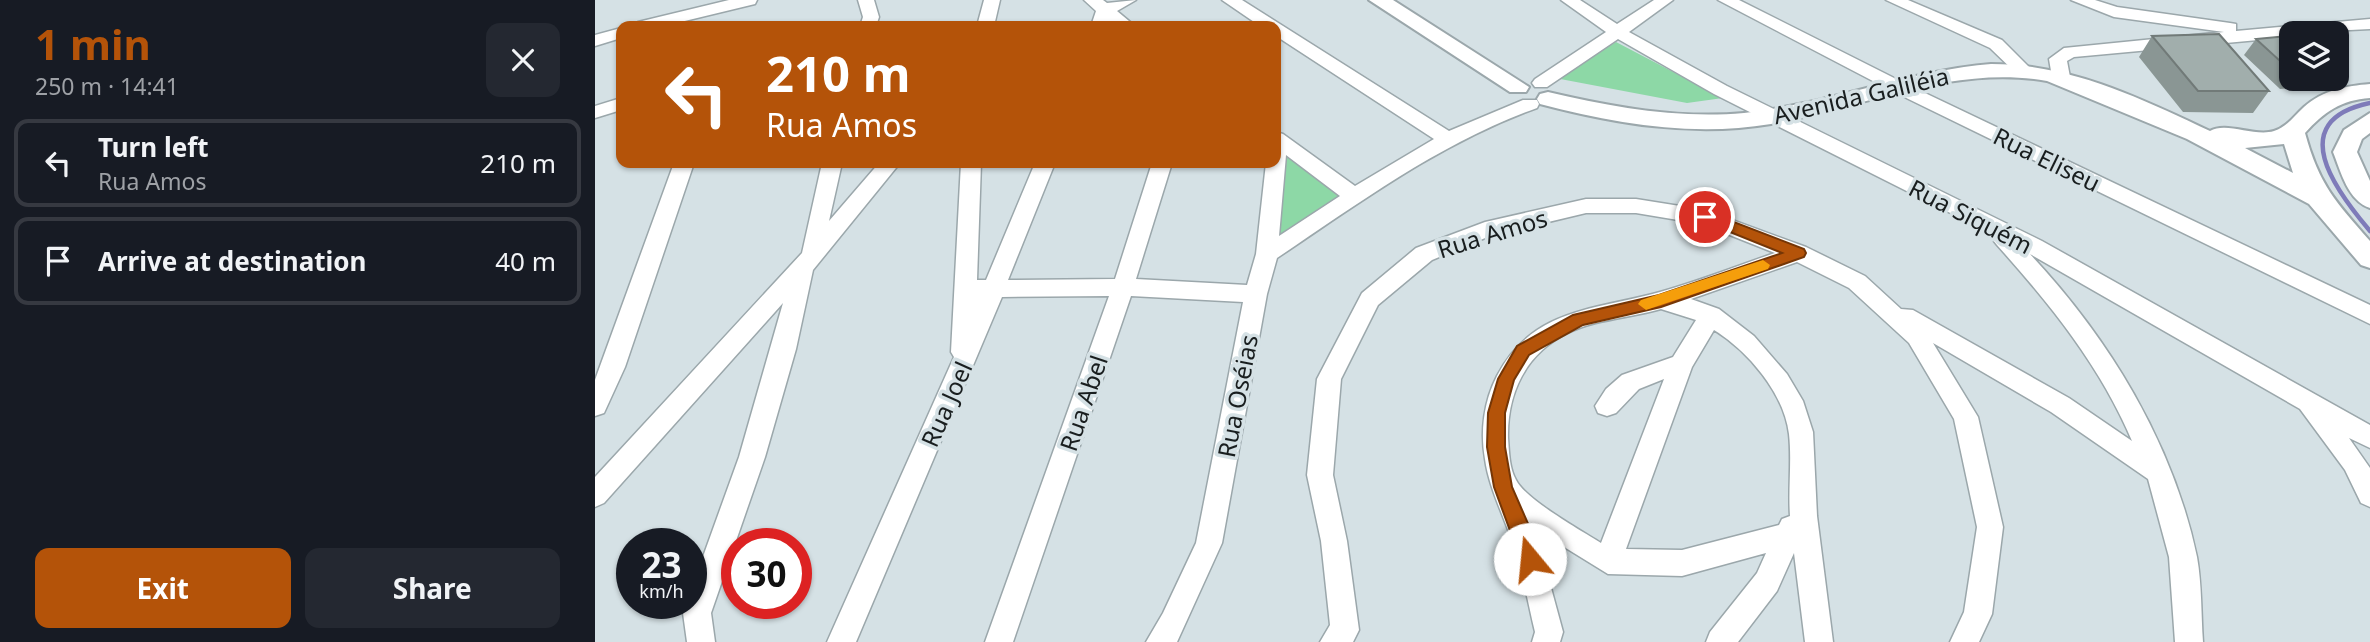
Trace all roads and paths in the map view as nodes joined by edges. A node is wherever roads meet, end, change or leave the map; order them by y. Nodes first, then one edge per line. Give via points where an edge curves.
1 (719, 0) edge
2 (749, 0) edge
3 (866, 0) edge
4 (992, 0) edge
5 (1128, 0) edge
6 (1230, 0) edge
7 (1379, 0) edge
8 (1569, 0) edge
9 (1727, 0) edge
10 (1893, 0) edge
11 (2079, 0) edge
12 (1657, 3) edge
13 (1099, 12) edge
14 (674, 18) junction
15 (663, 21) edge
16 (870, 21) edge
17 (986, 21) edge
18 (1116, 21) edge
19 (1263, 21) edge
20 (2370, 24) edge
21 (1281, 32) edge
22 (1615, 32) junction
23 (2260, 34) junction
24 (616, 35) edge
25 (595, 41) edge
26 (2024, 71) junction
27 (2061, 77) junction
28 (1898, 87) junction
29 (1531, 93) junction
30 (2365, 94) edge
31 (616, 106) edge
32 (595, 112) edge
33 (1772, 116) junction
34 (2167, 120) junction
35 (2370, 121) edge
36 (2293, 132) junction
37 (1448, 139) junction
38 (2254, 141) junction
39 (1281, 142) edge
40 (2265, 167) junction
41 (682, 168) edge
42 (831, 168) edge
43 (886, 168) edge
44 (971, 168) edge
45 (1043, 168) edge
46 (1160, 168) edge
47 (1274, 168) edge
48 (1356, 197) junction
49 (2318, 198) junction
50 (2370, 199) edge
51 (1986, 221) junction
52 (1798, 253) junction
53 (1267, 254) junction
54 (2370, 258) edge
55 (807, 261) junction
56 (996, 287) junction
57 (1123, 287) junction
58 (964, 289) junction
59 (1256, 294) junction
60 (1661, 301) junction
61 (1883, 303) junction
62 (1711, 315) junction
63 (2370, 315) edge
64 (1681, 365) junction
65 (962, 367) junction
66 (2304, 400) junction
67 (595, 406) edge
68 (1607, 406) dead end
69 (2370, 437) edge
70 (2158, 473) junction
71 (1503, 487) junction
72 (595, 495) edge
73 (2370, 495) edge
74 (1802, 499) junction
75 (1789, 535) junction
76 (1608, 561) junction
77 (701, 642) edge
78 (841, 642) edge
79 (999, 642) edge
80 (1160, 642) edge
81 (1334, 642) edge
82 (1546, 642) edge
83 (1720, 642) edge
84 (1819, 642) edge
85 (1964, 642) edge
86 (2189, 642) edge

1 - 14 street
2 - 14 street
3 - 16 street
4 - 17 street
5 - 13 street
6 - 19 street
7 - 29 main road, Avenida Galiléia
8 - 22 street, Rua Siquém
9 - 28 street, Rua Eliseu
10 - 26 street via 1996,44
11 - 23 street via 2114,12
12 - 22 street
13 - 18 street
14 - 15 street
20 - 23 street
21 - 37 street
22 - 29 street
22 - 33 street, Rua Siquém
23 - 27 street via 2070,52 2057,59
24 - 25 street
26 - 27 main road, Avenida Galiléia
26 - 28 main road, Avenida Galiléia via 1960,73
27 - 34 main road, Avenida Galiléia
28 - 33 main road, Avenida Galiléia
28 - 63 street, Rua Eliseu
29 - 33 main road, Avenida Galiléia via 1655,120 1713,123
29 - 37 street
30 - 36 main road via 2317,105
31 - 32 street
33 - 51 street, Rua Siquém
34 - 38 main road, Avenida Galiléia
34 - 40 main road, Avenida Galiléia
35 - 50 main road via 2352,135 2345,152
36 - 38 main road, Avenida Galiléia via 2279,140
36 - 49 main road via 2302,167
37 - 48 street
38 - 40 main road via 2269,153 2271,160
39 - 48 street
40 - 49 main road, Avenida Galiléia
41 - 67 street
42 - 55 street
43 - 55 street
44 - 58 street
45 - 56 street, Rua Joel
46 - 57 street, Rua Abel
47 - 53 street, Rua Oséias
48 - 53 street
49 - 54 main road
51 - 66 street, Rua Siquém
51 - 70 street via 2049,286 2109,367
52 - 60 street
52 - 61 street, Rua Amos via 1857,282
52 - 81 street, Rua Amos via 1705,217 1636,206 1585,206 1485,230 1424,254 1370,299 1329,379 1320,475 1345,630
53 - 59 street, Rua Oséias
55 - 72 street
55 - 77 street via 752,457 697,613
56 - 57 street
56 - 58 street
56 - 65 street, Rua Joel
57 - 59 street
57 - 79 street, Rua Abel
58 - 65 street
59 - 80 street, Rua Oséias via 1209,544
60 - 62 street
60 - 71 street via 1579,319 1523,350 1506,379 1497,413 1496,447
61 - 70 street, Rua Amos via 2060,405
61 - 85 street, Rua Amos via 1917,337 1966,417 1990,527 1978,614
62 - 64 street
62 - 74 street via 1771,367 1799,424
64 - 68 street via 1642,374 1619,388
64 - 76 street
65 - 78 street, Rua Joel
66 - 69 street, Rua Siquém
66 - 73 street via 2354,462
70 - 86 street via 2183,559
71 - 76 street via 1555,530
71 - 82 street via 1524,535 1549,632
74 - 75 street
74 - 84 street
75 - 76 street via 1682,563
75 - 83 street via 1767,582

